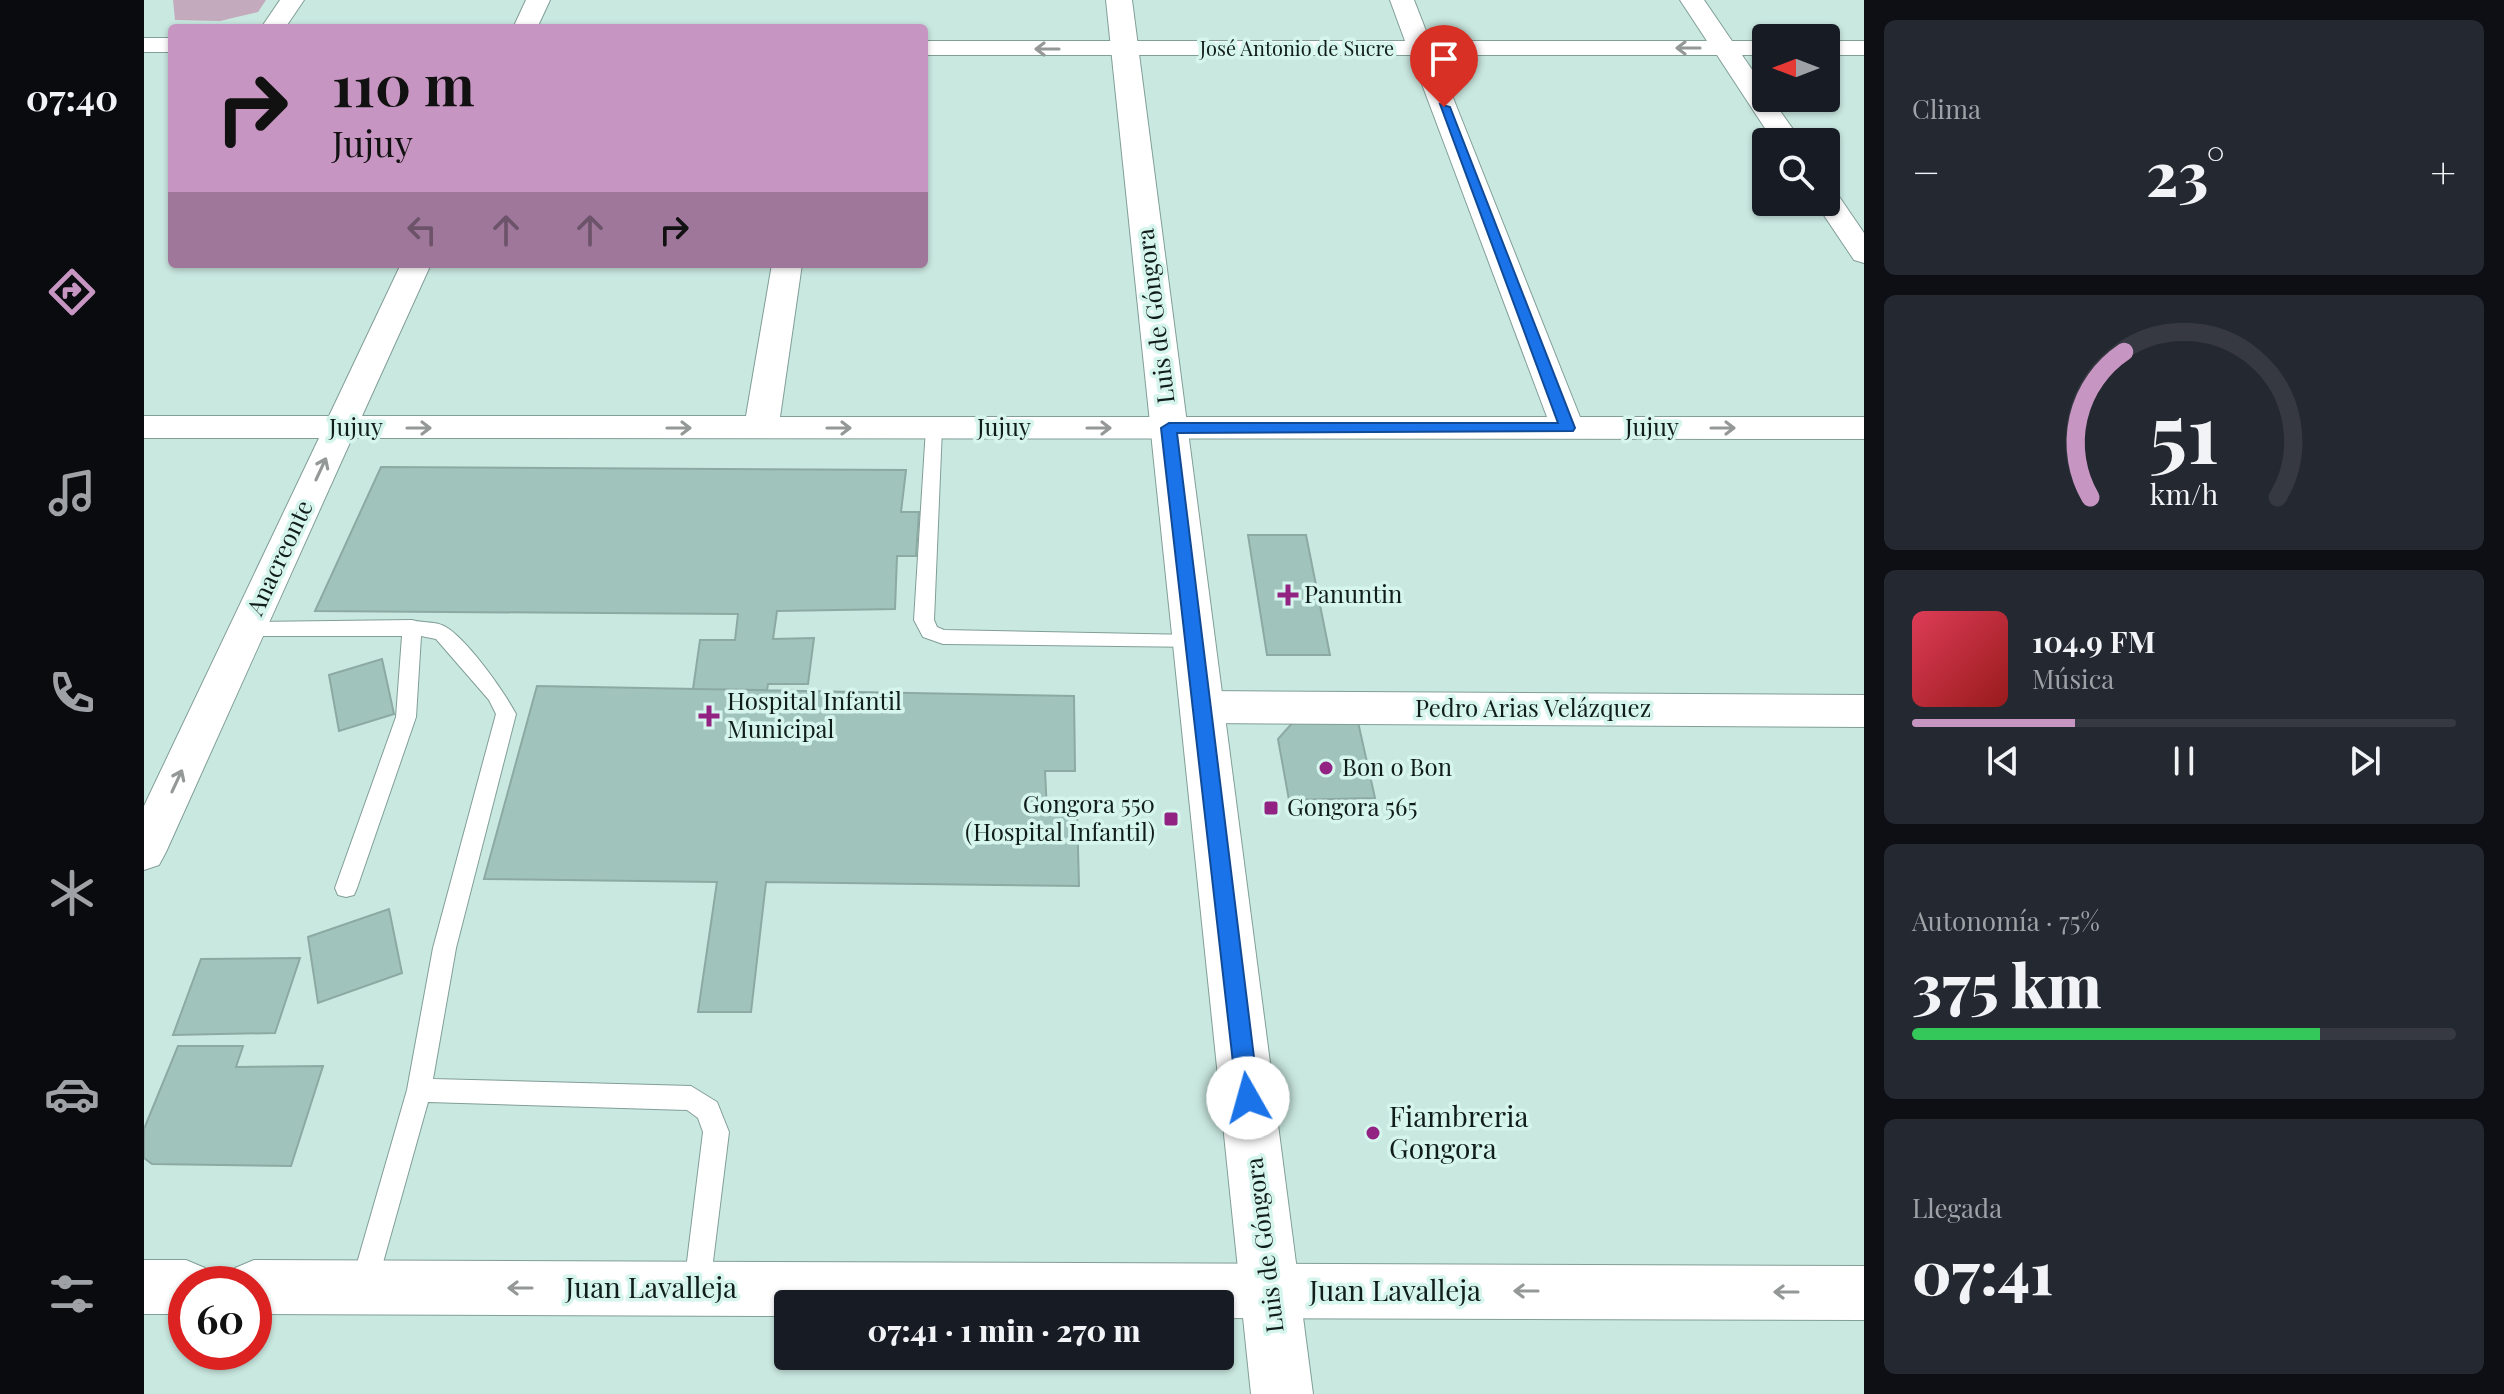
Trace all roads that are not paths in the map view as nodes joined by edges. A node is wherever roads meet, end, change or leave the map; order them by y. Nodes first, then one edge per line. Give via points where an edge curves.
1 (292, 0) edge
2 (538, 0) edge
3 (1119, 0) edge
4 (1402, 0) edge
5 (1692, 0) edge
6 (276, 24) edge
7 (527, 24) edge
8 (144, 45) edge
9 (168, 45) edge
10 (928, 48) edge
11 (1725, 48) junction
12 (1752, 48) edge
13 (1840, 48) edge
14 (1864, 48) edge
15 (1125, 49) junction
16 (1421, 49) junction
17 (1779, 128) edge
18 (1838, 216) edge
19 (1864, 254) edge
20 (414, 268) edge
21 (786, 268) edge
22 (144, 427) edge
23 (341, 428) junction
24 (761, 428) junction
25 (934, 428) junction
26 (1169, 428) junction
27 (1568, 428) junction
28 (1864, 428) edge
29 (412, 627) junction
30 (247, 629) junction
31 (1194, 642) junction
32 (1202, 707) junction
33 (1864, 711) edge
34 (144, 852) edge
35 (346, 888) dead end
36 (419, 1090) junction
37 (144, 1287) edge
38 (168, 1287) edge
39 (272, 1287) edge
40 (362, 1287) junction
41 (697, 1288) junction
42 (1270, 1290) junction
43 (1864, 1293) edge
44 (1282, 1394) edge

1 - 6 street
2 - 7 street
3 - 15 main road, Luis de Góngora
4 - 16 street
5 - 11 street
8 - 9 street
15 -> 10 street, José Antonio de Sucre
11 - 12 street, José Antonio de Sucre
11 -> 16 street, José Antonio de Sucre
11 - 17 street
13 - 14 street
15 - 16 street, José Antonio de Sucre
15 - 26 main road, Luis de Góngora
16 - 27 street
18 - 19 street
20 - 23 street, Anacreonte
21 - 24 street
22 - 23 street, Jujuy
23 -> 24 street, Jujuy
30 -> 23 street, Anacreonte
24 -> 25 street, Jujuy
25 -> 26 street, Jujuy
25 - 31 lane via 924,620 930,632 943,637
26 - 27 street, Jujuy
26 - 31 main road, Luis de Góngora
27 -> 28 street, Jujuy
29 - 30 lane
29 - 35 lane via 406,717
29 - 36 lane via 443,634 506,714 458,888
34 -> 30 street, Anacreonte
31 - 32 main road, Luis de Góngora
32 - 33 street, Pedro Arias Velázquez
32 - 42 main road, Luis de Góngora
36 - 40 lane
36 - 41 lane via 691,1098 708,1110 716,1132
37 - 38 street
39 - 40 street, Juan Lavalleja
41 -> 40 street, Juan Lavalleja
41 - 42 street, Juan Lavalleja
43 -> 42 street, Juan Lavalleja
42 - 44 main road, Luis de Góngora

